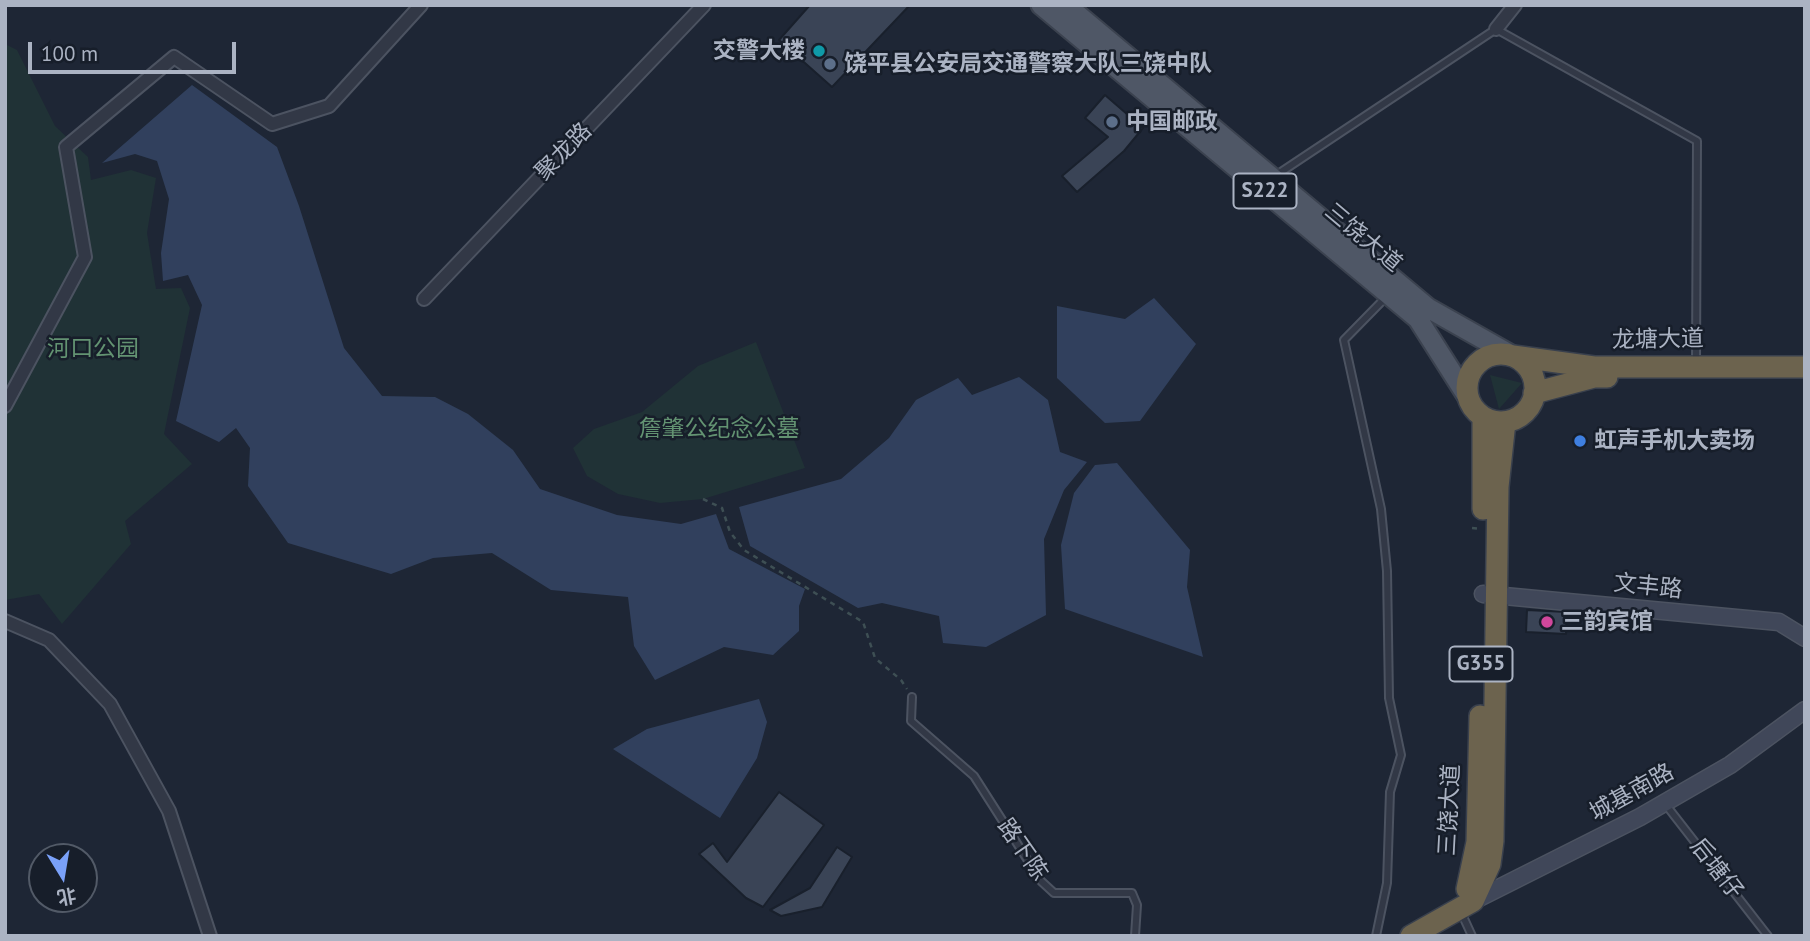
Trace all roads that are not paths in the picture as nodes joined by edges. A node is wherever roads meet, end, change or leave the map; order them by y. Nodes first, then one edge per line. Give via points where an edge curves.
1 (421, 5) edge
2 (704, 5) edge
3 (1041, 5) edge
4 (1066, 5) edge
5 (1515, 5) edge
6 (1496, 29) junction
7 (1266, 182) junction
8 (1389, 294) junction
9 (424, 299) dead end
10 (1423, 313) junction
11 (1513, 356) junction
12 (1805, 367) edge
13 (1696, 371) junction
14 (1594, 372) junction
15 (1805, 376) edge
16 (1534, 393) junction
17 (1467, 396) junction
18 (5, 406) edge
19 (1483, 417) junction
20 (1505, 422) junction
21 (1491, 487) junction
22 (1490, 594) junction
23 (5, 621) edge
24 (1805, 638) edge
25 (912, 698) road end
26 (1805, 710) edge
27 (1663, 802) junction
28 (1487, 872) junction
29 (1508, 883) junction
30 (1466, 905) junction
31 (210, 936) edge
32 (1135, 936) edge
33 (1376, 936) edge
34 (1411, 936) edge
35 (1472, 936) edge
36 (1768, 936) edge

1 - 18 street via 329,106 272,124 174,57 66,147 85,257
2 - 9 street, 聚龙路
3 - 7 main road, 三饶大道 / S222
4 - 7 main road, 三饶大道 / S222
5 - 6 street
6 - 7 lane
6 - 13 lane via 1697,141
7 - 8 main road, 三饶大道 / S222
7 - 10 main road, 三饶大道 / S222
8 - 10 main road, 三饶大道 / S222
8 - 33 lane via 1344,340 1381,509 1389,698 1401,755 1390,792 1387,883
10 - 11 main road, 三饶大道 / S222
10 - 17 main road, 三饶大道 / S222
11 - 14 highway, 龙塘大道
11 - 16 highway via 1530,371
11 - 17 highway via 1492,355 1474,366
12 - 13 highway, 龙塘大道
13 - 14 highway, 龙塘大道
13 - 15 highway, 龙塘大道
14 - 16 highway, 龙塘大道
16 - 20 highway via 1523,413
17 - 19 highway
19 - 20 highway
19 - 21 highway, 三饶大道 / G355
20 - 21 highway, 三饶大道 / G355
21 - 22 highway, 三饶大道 / G355
22 - 24 street, 文丰路 via 1779,622
22 - 28 highway, 三饶大道 / G355 via 1493,841
22 - 30 highway, 三饶大道 / G355 via 1477,842
23 - 31 street via 49,640 110,704 169,811
25 - 32 lane, 路下陈 via 911,721 974,776 1041,881 1054,892 1132,893 1137,905
26 - 27 street, 城基南路 via 1730,765
27 - 29 street, 城基南路
27 - 36 lane, 后塘仔
28 - 29 street
28 - 30 highway, 三饶大道 / G355
29 - 30 street, 城基南路
30 - 34 highway
30 - 35 lane

